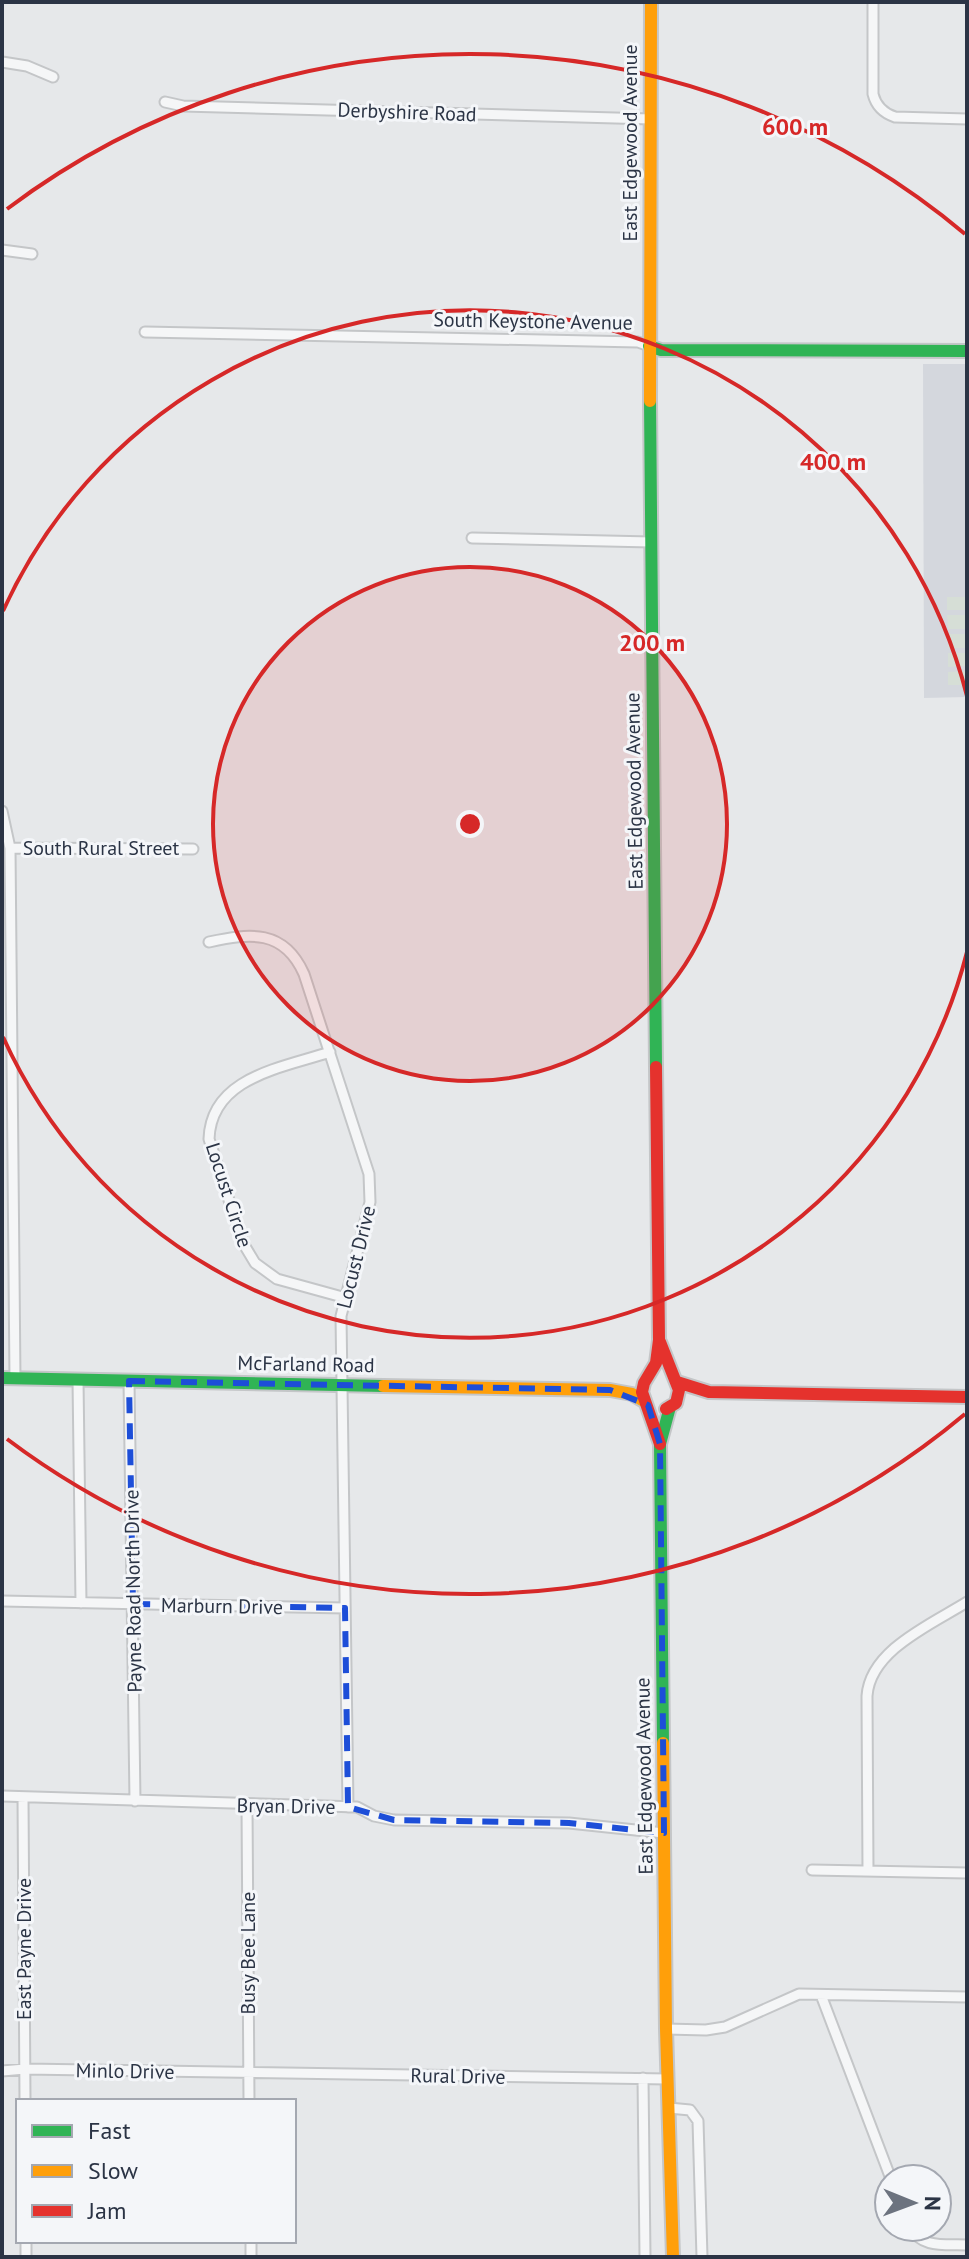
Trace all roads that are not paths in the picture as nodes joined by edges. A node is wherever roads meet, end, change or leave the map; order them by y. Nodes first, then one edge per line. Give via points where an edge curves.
1 (651, 2) edge
2 (873, 2) edge
3 (2, 62) edge
4 (53, 77) dead end
5 (165, 102) dead end
6 (651, 119) junction
7 (967, 119) edge
8 (2, 250) edge
9 (32, 254) dead end
10 (145, 332) dead end
11 (649, 346) junction
12 (967, 351) edge
13 (472, 538) dead end
14 (651, 542) junction
15 (2, 811) edge
16 (10, 848) junction
17 (193, 849) dead end
18 (209, 942) dead end
19 (330, 1052) junction
20 (7, 1226) edge
21 (346, 1298) junction
22 (659, 1340) junction
23 (8, 1378) edge
24 (648, 1378) junction
25 (78, 1380) junction
26 (675, 1380) junction
27 (129, 1381) junction
28 (343, 1385) junction
29 (610, 1390) junction
30 (709, 1392) junction
31 (967, 1397) edge
32 (646, 1403) junction
33 (673, 1405) junction
34 (660, 1444) junction
35 (2, 1601) edge
36 (967, 1602) edge
37 (81, 1603) junction
38 (133, 1604) junction
39 (345, 1608) junction
40 (2, 1796) edge
41 (23, 1797) junction
42 (135, 1801) junction
43 (247, 1805) junction
44 (348, 1807) junction
45 (664, 1833) junction
46 (812, 1870) dead end
47 (868, 1871) junction
48 (967, 1873) edge
49 (821, 1995) junction
50 (967, 1997) edge
51 (666, 2029) junction
52 (25, 2069) junction
53 (2, 2071) edge
54 (249, 2072) junction
55 (643, 2078) junction
56 (668, 2079) junction
57 (25, 2099) edge
58 (249, 2099) edge
59 (669, 2108) junction
60 (885, 2163) edge
61 (930, 2243) edge
62 (967, 2245) edge
63 (645, 2257) edge
64 (673, 2257) edge
65 (702, 2257) edge

1 - 6 main road, East Edgewood Avenue
2 - 7 street via 873,94 882,110 900,118
3 - 4 street
5 - 6 street, Derbyshire Road
6 - 11 main road, East Edgewood Avenue
8 - 9 street
10 - 11 street, South Keystone Avenue
11 - 12 main road, South Keystone Avenue
11 - 14 main road, East Edgewood Avenue
13 - 14 street
14 - 22 main road, East Edgewood Avenue
15 - 16 street
16 - 17 street, South Rural Street
16 - 20 street
18 - 19 street, Locust Drive via 257,935 288,951 301,967
19 - 21 street, Locust Drive via 370,1180 370,1202
19 - 21 street, Locust Circle via 231,1090 216,1108 209,1139 243,1243 255,1263 277,1279
20 - 23 street
21 - 28 street, Locust Drive
22 - 24 main road, East Edgewood Avenue
22 - 26 main road, East Edgewood Avenue
23 - 25 main road, McFarland Road
24 - 26 main road via 664,1373
24 - 29 main road, McFarland Road
24 - 32 main road, East Edgewood Avenue via 642,1392
25 - 27 main road, McFarland Road
25 - 37 street
26 - 30 main road
26 - 33 main road, East Edgewood Avenue via 679,1395
27 - 28 main road, McFarland Road
27 - 38 street, Payne Road North Drive
28 - 29 main road, McFarland Road
28 - 39 street, Locust Drive
29 - 32 main road, McFarland Road
30 - 31 main road
30 - 33 main road
32 - 33 main road via 658,1410
32 - 34 main road, East Edgewood Avenue
33 - 34 main road, East Edgewood Avenue
34 - 45 main road, East Edgewood Avenue
35 - 37 street, Marburn Drive
36 - 47 street via 889,1653 870,1677
37 - 38 street, Marburn Drive
38 - 39 street, Marburn Drive
38 - 42 street, Payne Road North Drive
39 - 44 street, Locust Drive
40 - 41 street, Bryan Drive
41 - 42 street, Bryan Drive
41 - 52 street, East Payne Drive
42 - 43 street, Bryan Drive
43 - 44 street, Bryan Drive
43 - 54 street, Busy Bee Lane
44 - 45 street, Bryan Drive via 397,1821 569,1823
45 - 51 main road, East Edgewood Avenue
46 - 47 street
47 - 48 street
49 - 50 street
49 - 51 street via 793,1996 718,2029
49 - 60 street
51 - 56 main road, East Edgewood Avenue
52 - 53 street, Minlo Drive
52 - 54 street, Minlo Drive
52 - 57 street, East Payne Drive
54 - 55 street, Rural Drive
54 - 58 street, Busy Bee Lane
55 - 56 street, Rural Drive
55 - 63 street
56 - 59 main road, East Edgewood Avenue
59 - 64 main road, East Edgewood Avenue
59 - 65 street via 690,2110 698,2121
61 - 62 street

